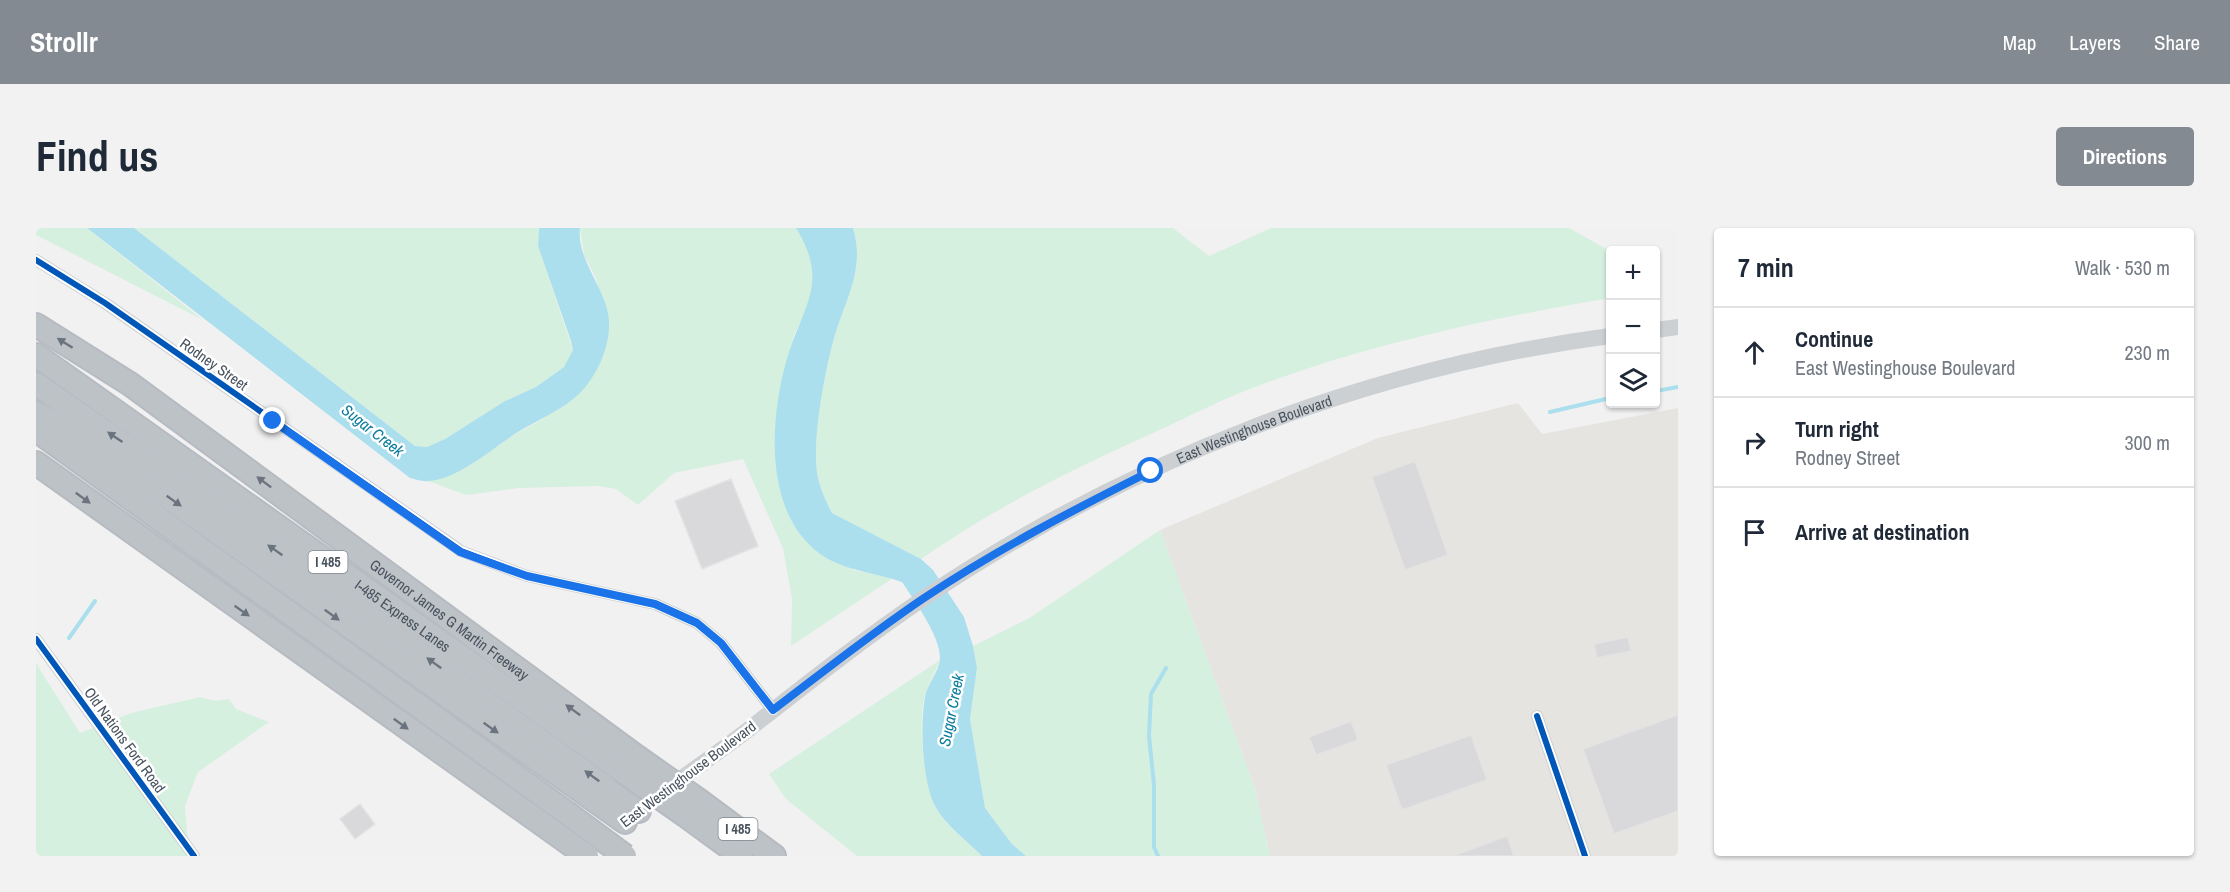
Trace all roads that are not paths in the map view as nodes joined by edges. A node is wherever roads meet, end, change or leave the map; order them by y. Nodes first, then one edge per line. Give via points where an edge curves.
1 (36, 260) edge
2 (36, 324) edge
3 (1678, 327) edge
4 (1660, 329) edge
5 (1606, 337) edge
6 (36, 354) edge
7 (36, 384) edge
8 (130, 384) junction
9 (36, 413) edge
10 (36, 430) edge
11 (36, 463) edge
12 (36, 639) edge
13 (773, 710) junction
14 (1537, 716) dead end
15 (629, 763) junction
16 (693, 809) junction
17 (632, 817) junction
18 (194, 856) edge
19 (580, 856) edge
20 (587, 856) edge
21 (625, 856) edge
22 (741, 856) edge
23 (774, 856) edge
24 (1585, 856) edge

1 - 13 street, Rodney Street via 105,303 460,552 527,576 655,604 697,623 721,643
8 -> 2 highway, Governor James G Martin Freeway / I 485
3 - 4 main road
5 - 13 main road, East Westinghouse Boulevard via 1391,382 1304,409 1151,471 1023,538 886,625
6 - 8 highway
6 - 15 highway, I-485 Express Lanes / I 485
17 -> 7 highway via 207,502
15 -> 8 highway, Governor James G Martin Freeway / I 485
9 -> 17 highway via 68,430 179,505
10 - 21 highway, bridge
11 -> 20 highway, bridge
12 - 18 street, Old Nations Ford Road
13 - 17 main road, East Westinghouse Boulevard
14 - 24 street
15 - 16 highway, Governor James G Martin Freeway / I 485, bridge
16 - 22 highway, I 485
16 - 23 highway, Governor James G Martin Freeway / I 485
17 - 19 main road, East Westinghouse Boulevard

